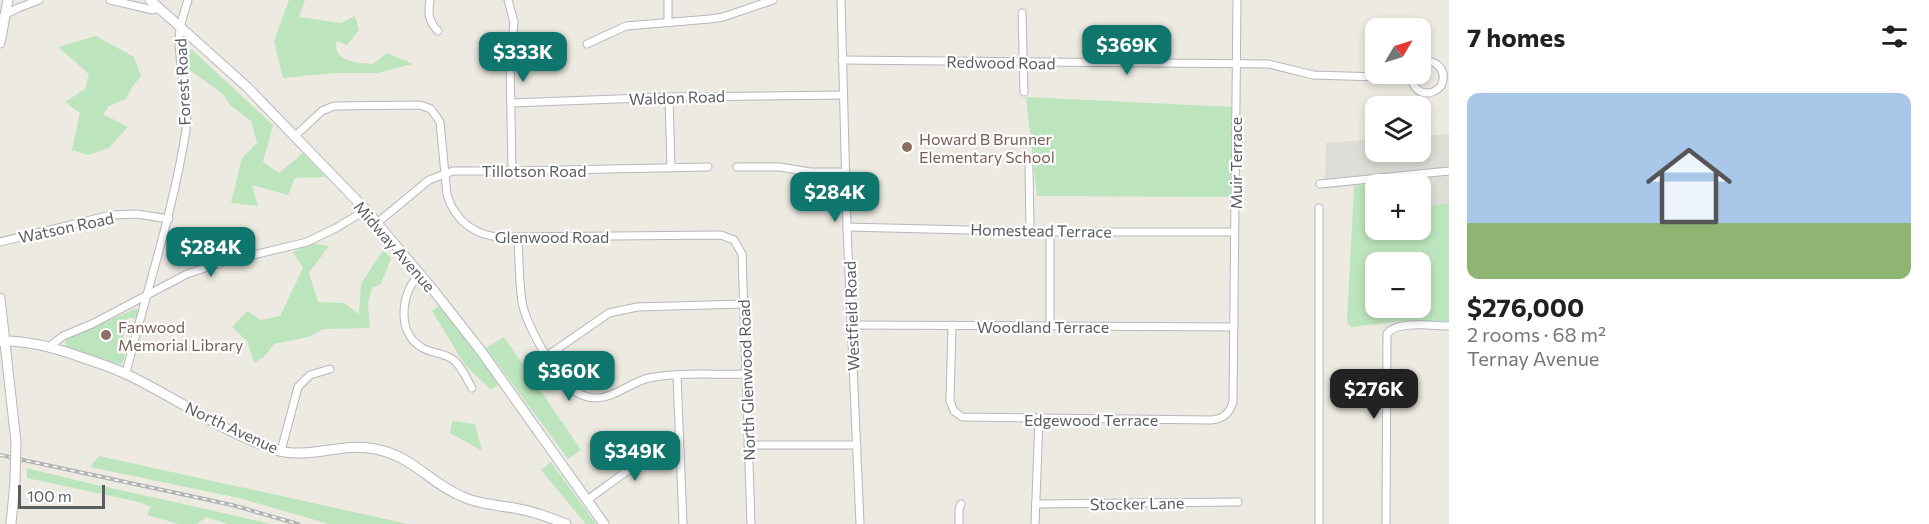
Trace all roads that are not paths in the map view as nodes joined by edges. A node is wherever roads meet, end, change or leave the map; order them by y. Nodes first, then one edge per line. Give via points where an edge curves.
1 (8, 0) edge
2 (39, 0) edge
3 (110, 0) edge
4 (150, 0) edge
5 (188, 0) edge
6 (430, 0) edge
7 (508, 0) edge
8 (668, 0) edge
9 (773, 0) edge
10 (841, 0) edge
11 (1237, 0) edge
12 (159, 8) junction
13 (1022, 13) dead end
14 (2, 17) edge
15 (668, 22) junction
16 (180, 26) junction
17 (438, 31) dead end
18 (0, 43) edge
19 (587, 44) dead end
20 (842, 60) junction
21 (1431, 62) edge
22 (1024, 63) junction
23 (1236, 64) junction
24 (1365, 76) edge
25 (1413, 84) edge
26 (1024, 92) dead end
27 (843, 95) junction
28 (669, 97) junction
29 (511, 103) junction
30 (295, 136) junction
31 (708, 167) dead end
32 (737, 167) dead end
33 (671, 168) junction
34 (1029, 168) dead end
35 (512, 171) junction
36 (1449, 171) edge
37 (846, 172) junction
38 (445, 173) junction
39 (1320, 184) dead end
40 (1319, 208) dead end
41 (366, 210) junction
42 (169, 219) junction
43 (377, 223) junction
44 (847, 227) junction
45 (1030, 230) junction
46 (1050, 232) junction
47 (1235, 232) junction
48 (518, 237) junction
49 (732, 239) joint
50 (0, 242) edge
51 (420, 274) junction
52 (144, 297) junction
53 (0, 298) edge
54 (743, 304) junction
55 (851, 325) junction
56 (952, 325) junction
57 (1050, 326) junction
58 (1449, 326) edge
59 (1234, 327) junction
60 (2, 341) edge
61 (49, 347) junction
62 (547, 356) junction
63 (330, 369) dead end
64 (126, 373) junction
65 (745, 374) junction
66 (677, 376) junction
67 (472, 388) dead end
68 (1039, 419) junction
69 (748, 445) junction
70 (856, 445) junction
71 (680, 450) junction
72 (281, 451) junction
73 (587, 500) junction
74 (1238, 502) dead end
75 (961, 504) dead end
76 (1036, 504) junction
77 (11, 524) edge
78 (566, 524) edge
79 (604, 524) edge
80 (682, 524) edge
81 (751, 524) edge
82 (860, 524) edge
83 (959, 524) edge
84 (1035, 524) edge
85 (1319, 524) edge
86 (1386, 524) edge

1 - 14 main road
2 - 14 street
3 - 12 street
4 - 12 main road, Midway Avenue
5 - 16 street, Forest Road
6 - 17 street via 429,17
7 - 29 street via 514,22
8 - 15 street
9 - 15 street via 723,17
10 - 20 street, Westfield Road
11 - 23 street, Muir Terrace
12 - 16 main road, Midway Avenue
13 - 22 street
14 - 18 main road
15 - 19 street via 626,26
16 - 30 main road, Midway Avenue
16 - 42 street, Forest Road via 187,120
20 - 22 street, Redwood Road
20 - 27 street, Westfield Road
21 - 25 street via 1440,67 1444,76 1441,86 1435,92 1421,93
22 - 23 street, Redwood Road
22 - 26 street
23 - 24 street, Redwood Road via 1269,64 1313,75
23 - 47 street, Muir Terrace
27 - 28 street, Waldon Road
27 - 37 street, Westfield Road
28 - 29 street, Waldon Road
28 - 33 street
29 - 35 street
30 - 38 street, Glenwood Road via 322,111 334,106 420,105 431,109 440,122
30 - 41 main road, Midway Avenue
31 - 33 street, Tillotson Road
32 - 37 street
33 - 35 street, Tillotson Road
34 - 45 street
35 - 38 street, Tillotson Road
36 - 39 street
37 - 44 street, Westfield Road
38 - 43 street, Tillotson Road via 422,185
38 - 48 street, Glenwood Road via 449,201 466,225 487,236
40 - 85 street
41 - 43 main road, Midway Avenue
41 - 52 street via 307,242 204,268
42 - 50 street, Watson Road via 111,215
42 - 52 street, Forest Road
43 - 51 main road, Midway Avenue
44 - 45 street, Homestead Terrace
44 - 55 street, Westfield Road
45 - 46 street, Homestead Terrace
46 - 47 street, Homestead Terrace
46 - 57 street
47 - 59 street, Muir Terrace
48 - 49 street, Glenwood Road via 721,235
48 - 62 street via 522,301 530,327
49 - 54 street, North Glenwood Road via 742,254
51 - 67 street via 410,287 405,307 407,331 420,347 455,361
51 - 73 main road, Midway Avenue via 501,378
52 - 61 street via 63,336
52 - 64 street, Forest Road
53 - 60 main road
54 - 62 street via 620,310 599,319
54 - 65 street, North Glenwood Road
55 - 56 street, Woodland Terrace
55 - 70 street, Westfield Road
56 - 57 street, Woodland Terrace
56 - 68 street, Edgewood Terrace via 950,401 954,411 966,418
57 - 59 street, Woodland Terrace
58 - 86 street via 1401,326 1392,328 1386,338
59 - 68 street, Edgewood Terrace via 1233,402 1222,418
60 - 61 main road, North Avenue
60 - 77 main road, bridge via 16,442
61 - 64 main road, North Avenue
62 - 66 street via 569,387 588,397 605,397 645,379
63 - 72 street via 310,375 298,387
64 - 72 main road, North Avenue via 254,442
65 - 66 street
65 - 69 street, North Glenwood Road
66 - 71 street
68 - 76 street
69 - 70 street
69 - 81 street, North Glenwood Road
70 - 82 street, Westfield Road
71 - 73 street via 644,461
71 - 80 street
72 - 78 main road, North Avenue via 363,447 387,452 411,462 462,497 534,512
73 - 79 main road, Midway Avenue
74 - 76 street, Stocker Lane
75 - 83 street
76 - 84 street

